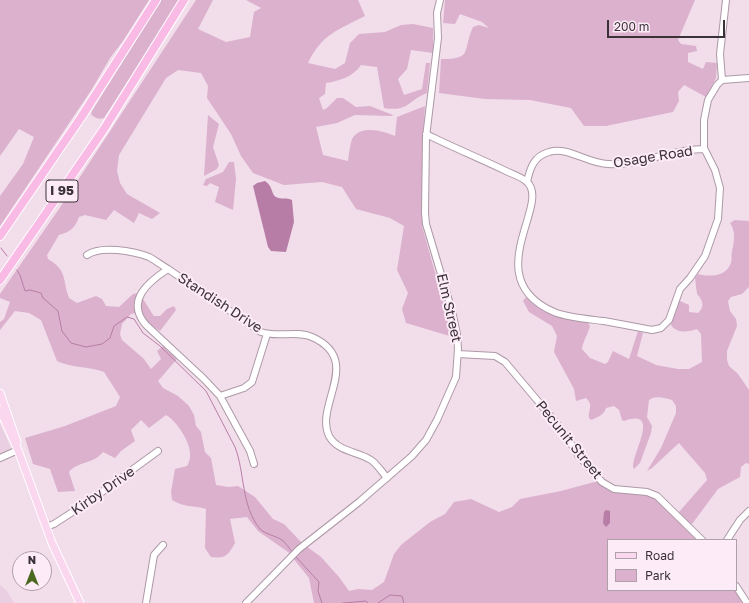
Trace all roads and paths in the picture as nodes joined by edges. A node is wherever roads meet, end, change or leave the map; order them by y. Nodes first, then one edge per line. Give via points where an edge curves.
1 (156, 0) edge
2 (184, 0) edge
3 (440, 0) edge
4 (726, 0) edge
5 (749, 78) edge
6 (722, 80) junction
7 (426, 134) junction
8 (704, 149) junction
9 (527, 182) junction
10 (0, 236) edge
11 (87, 255) dead end
12 (168, 269) junction
13 (0, 280) edge
14 (267, 334) junction
15 (458, 354) junction
16 (0, 393) edge
17 (220, 396) junction
18 (0, 410) edge
19 (18, 450) junction
20 (158, 451) dead end
21 (0, 458) edge
22 (254, 464) dead end
23 (387, 478) junction
24 (749, 511) edge
25 (46, 527) junction
26 (701, 539) edge
27 (728, 539) edge
28 (163, 544) dead end
29 (737, 588) edge
30 (80, 603) edge
31 (146, 603) edge
32 (246, 603) edge
33 (747, 603) edge

1 - 10 highway, I 95 via 90,104
2 - 13 highway, I 95 via 104,129
3 - 7 street, Elm Street
4 - 6 street via 720,54
5 - 6 street
6 - 8 street via 714,89 706,107
7 - 9 street
7 - 15 street, Elm Street via 425,218 452,311
8 - 9 street, Osage Road via 690,149 615,164 599,164 568,153 553,151 536,159 531,166
8 - 9 street via 720,188 718,219 705,256 680,289 669,320 658,329 555,312 542,306 526,293 521,282 518,262 531,201 531,190
11 - 12 street via 101,249 130,253 147,257
12 - 14 street, Standish Drive via 257,330
12 - 17 street, Standish Drive via 143,288 137,306 139,315 146,325
14 - 17 street via 252,382 239,391
14 - 23 street, Standish Drive via 308,336 327,348 334,359 336,371 336,384 327,419 329,436 340,447 371,460
15 - 23 street, Elm Street via 455,381 430,433 419,449
15 - 26 street, Pecunit Street via 495,356 505,362 564,431 578,455 602,482 614,489 647,492 657,496
16 - 19 main road
17 - 22 street, Standish Drive via 250,451
18 - 19 main road
19 - 21 street
19 - 25 main road
20 - 25 street, Kirby Drive via 91,500
23 - 32 street, Elm Street via 299,549
24 - 27 street
25 - 30 main road
28 - 31 street via 154,555
29 - 33 street

